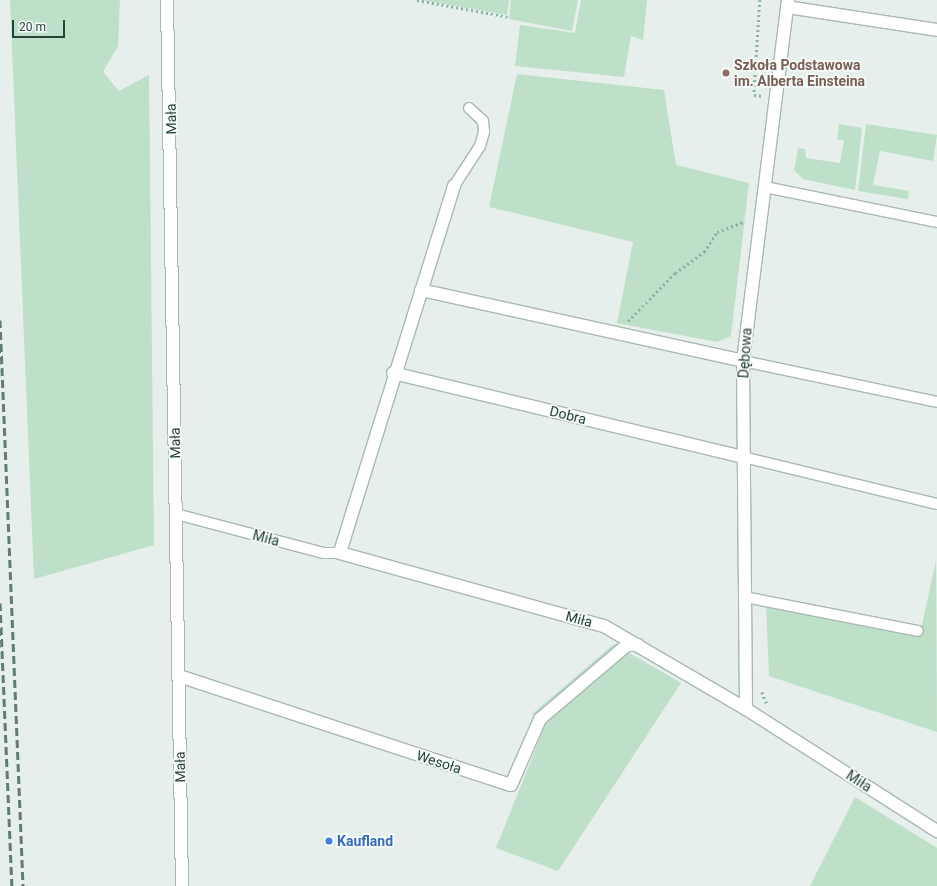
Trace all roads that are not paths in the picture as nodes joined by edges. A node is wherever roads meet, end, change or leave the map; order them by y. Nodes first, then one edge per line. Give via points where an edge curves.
1 (167, 0) edge
2 (788, 3) edge
3 (937, 30) edge
4 (469, 108) dead end
5 (454, 186) joint
6 (765, 187) junction
7 (937, 222) edge
8 (421, 290) junction
9 (743, 361) junction
10 (393, 373) junction
11 (937, 402) edge
12 (743, 457) junction
13 (937, 504) edge
14 (176, 514) junction
15 (340, 553) junction
16 (745, 597) junction
17 (918, 631) dead end
18 (638, 645) junction
19 (179, 676) junction
20 (746, 709) junction
21 (937, 831) edge
22 (182, 886) edge

1 - 14 street, Mała
2 - 3 street
2 - 6 street, Dębowa
4 - 5 lane via 483,121 484,132 480,146
5 - 8 street
6 - 7 lane
6 - 9 street, Dębowa
8 - 9 street
8 - 10 street
9 - 11 lane
9 - 12 street, Dębowa
10 - 12 street, Dobra
10 - 15 street
12 - 13 lane
12 - 16 street, Dębowa
14 - 15 lane, Miła via 324,553
14 - 19 street, Mała
15 - 18 street, Miła via 604,626
16 - 17 lane
16 - 20 street, Dębowa
18 - 19 street, Wesoła via 627,645 540,719 511,785
18 - 20 street, Miła
19 - 22 street, Mała
20 - 21 street, Miła

